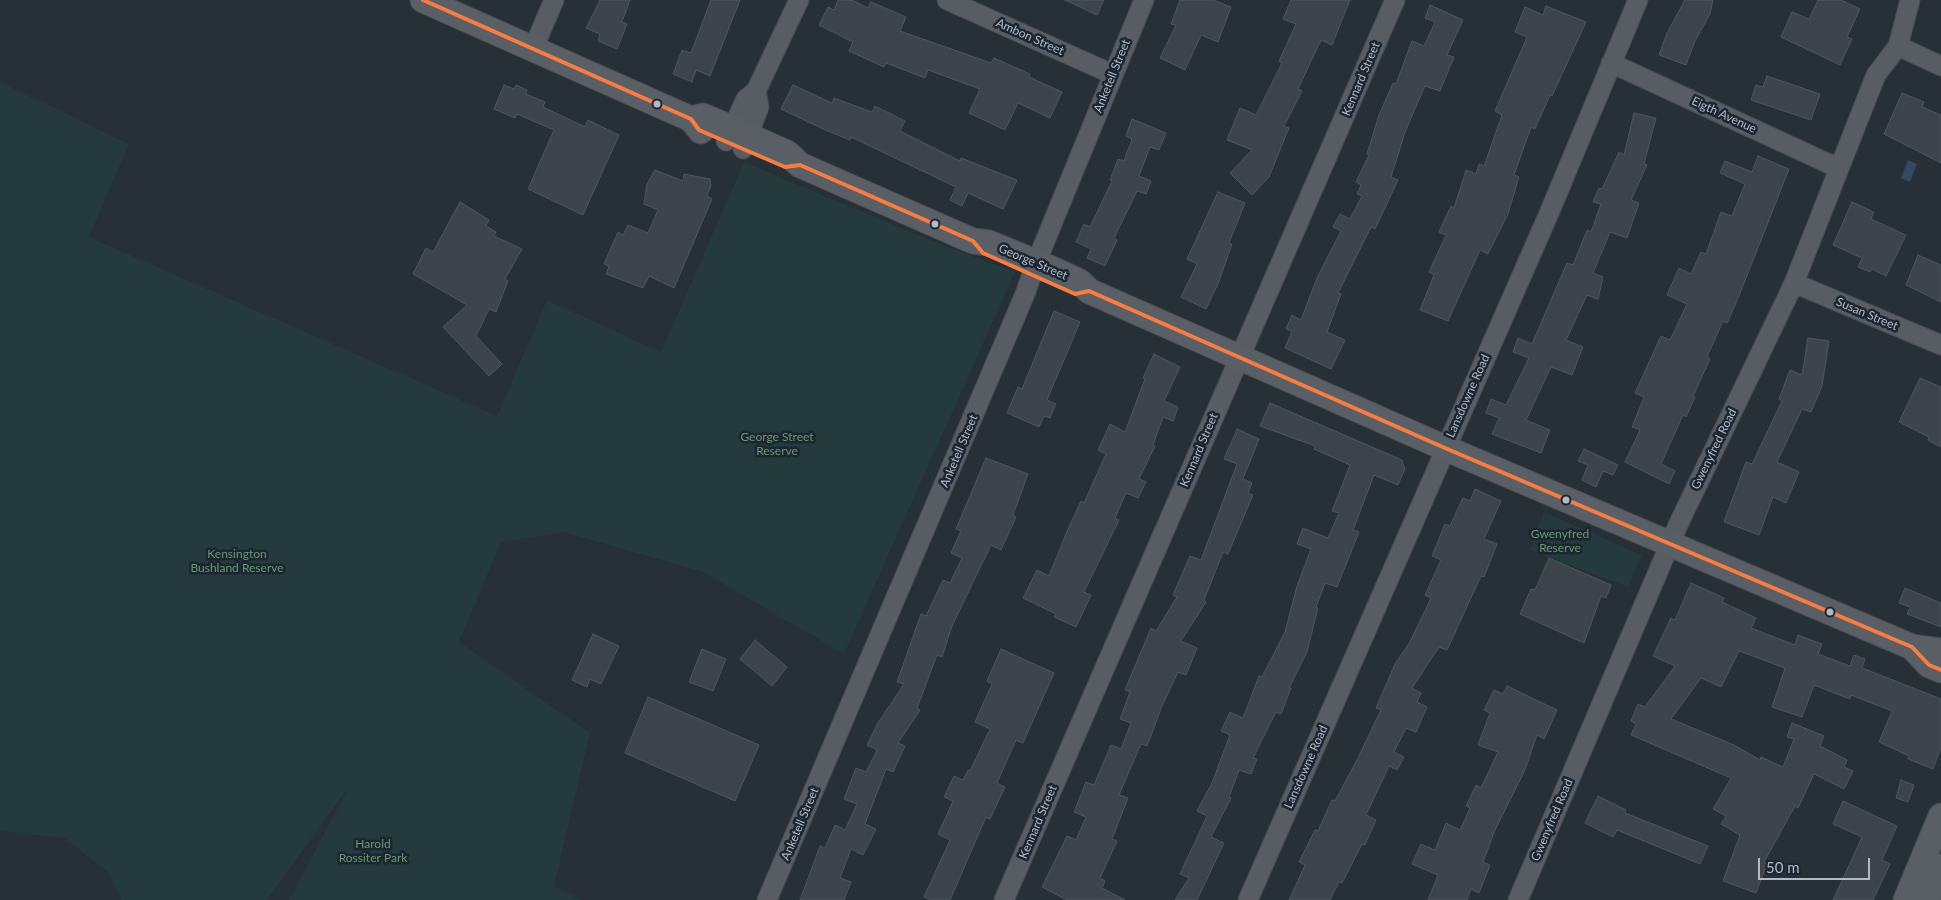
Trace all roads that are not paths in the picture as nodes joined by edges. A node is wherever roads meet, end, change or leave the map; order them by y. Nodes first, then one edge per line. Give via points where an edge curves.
1 (422, 0) edge
2 (554, 0) edge
3 (799, 0) edge
4 (947, 0) edge
5 (1144, 0) edge
6 (1395, 0) edge
7 (1638, 0) edge
8 (1910, 0) edge
9 (1898, 46) junction
10 (533, 49) junction
11 (1611, 62) junction
12 (1941, 66) edge
13 (1112, 74) junction
14 (737, 138) junction
15 (1838, 168) junction
16 (1034, 268) junction
17 (1794, 283) junction
18 (1941, 344) edge
19 (1239, 358) junction
20 (1445, 448) junction
21 (1670, 543) junction
22 (1912, 647) junction
23 (1941, 651) edge
24 (1941, 670) edge
25 (1941, 816) edge
26 (1941, 867) edge
27 (767, 900) edge
28 (1004, 900) edge
29 (1248, 900) edge
30 (1518, 900) edge
31 (1906, 900) edge
32 (1927, 900) edge

1 - 10 main road, George Street
2 - 10 street
3 - 14 street via 756,91 746,100
4 - 13 street, Ambon Street
5 - 13 street, Anketell Street
6 - 19 street, Kennard Street
7 - 11 street, Lansdowne Road
8 - 9 street, Gwenyfred Road
9 - 12 street
9 - 15 street, Gwenyfred Road via 1876,75
10 - 14 main road, George Street via 691,119 703,116
11 - 15 street, Eigth Avenue
11 - 20 street, Lansdowne Road via 1550,211
13 - 16 street, Anketell Street
14 - 16 main road, George Street via 787,154 800,165 973,241 982,253
15 - 17 street, Gwenyfred Road
16 - 19 main road, George Street via 1075,294 1089,291
16 - 27 street, Anketell Street
17 - 18 street, Susan Street
17 - 21 street, Gwenyfred Road
19 - 20 main road, George Street
19 - 28 street, Kennard Street
20 - 21 main road, George Street
20 - 29 street, Lansdowne Road
21 - 22 main road, George Street
21 - 30 street, Gwenyfred Road
22 - 23 main road, George Street
22 - 24 main road, George Street via 1929,665
25 - 31 main road
26 - 32 main road

